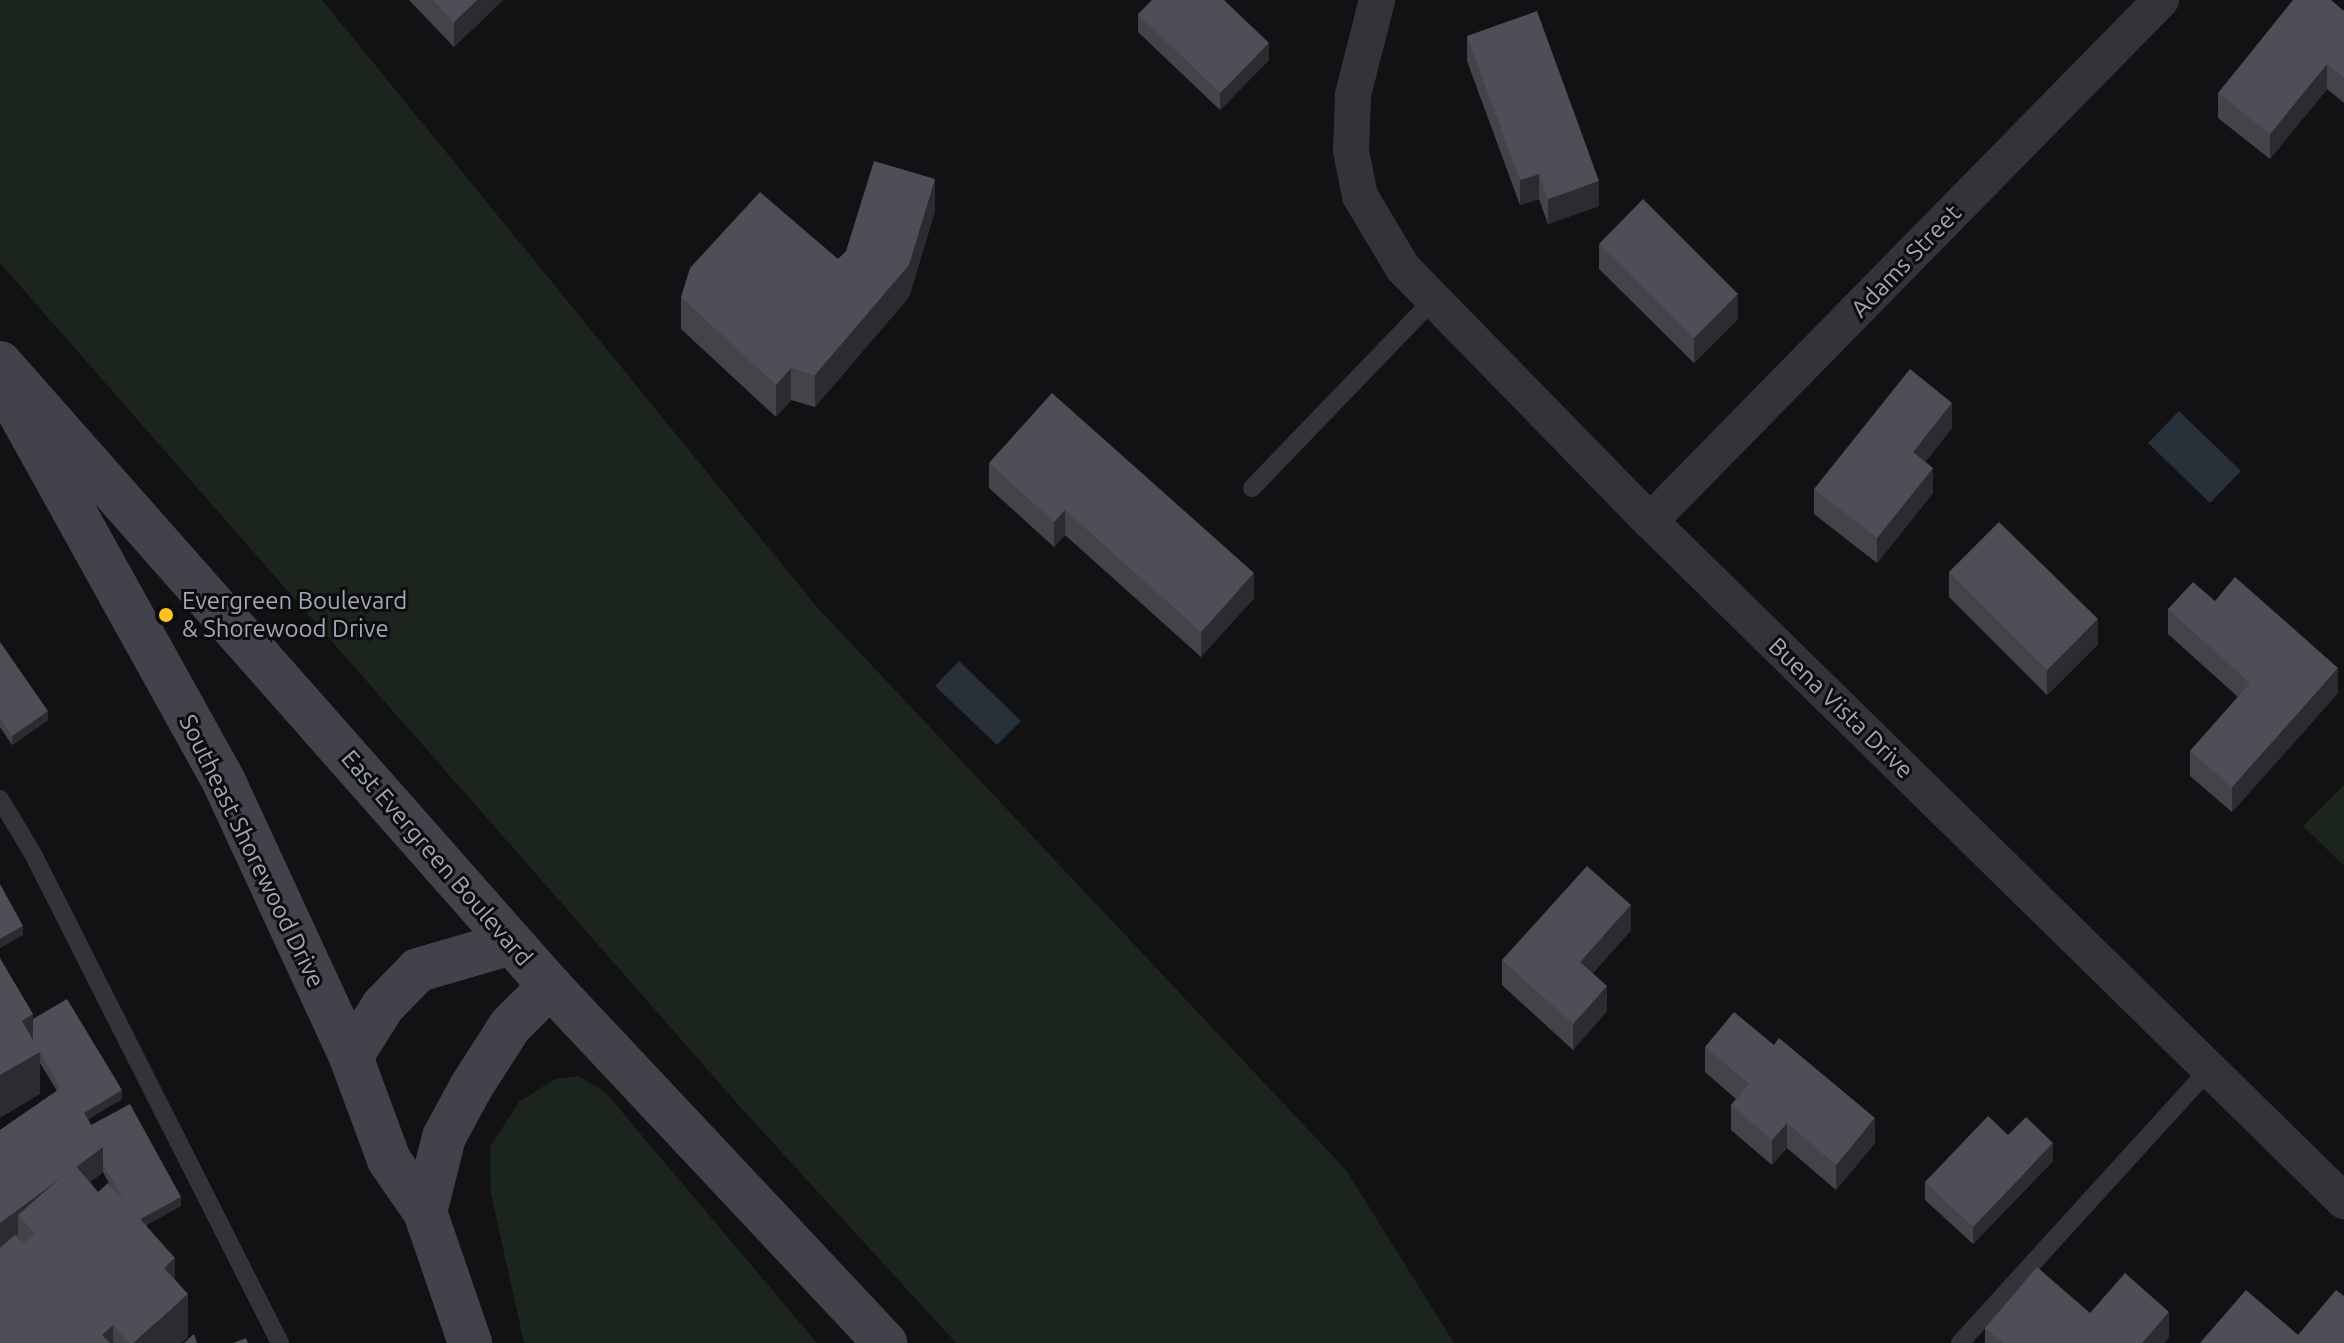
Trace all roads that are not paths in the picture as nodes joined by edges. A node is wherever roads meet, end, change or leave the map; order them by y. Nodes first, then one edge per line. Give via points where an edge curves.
1 (1377, 0) edge
2 (2161, 0) edge
3 (1433, 300) junction
4 (0, 363) edge
5 (0, 374) edge
6 (1252, 488) dead end
7 (1650, 521) junction
8 (0, 799) edge
9 (511, 943) junction
10 (550, 986) junction
11 (351, 1057) junction
12 (2209, 1069) junction
13 (2344, 1201) edge
14 (425, 1212) junction
15 (280, 1343) edge
16 (470, 1343) edge
17 (885, 1343) edge
18 (1960, 1343) edge

1 - 3 street, Buena Vista Drive via 1353,95 1351,151 1360,196 1403,268
2 - 7 street, Adams Street
3 - 6 lane
3 - 7 street, Buena Vista Drive
4 - 9 street, East Evergreen Boulevard
5 - 11 street, Southeast Shorewood Drive via 37,451 225,784
7 - 12 street, Buena Vista Drive
8 - 15 lane via 33,854
9 - 10 street, East Evergreen Boulevard
9 - 11 street via 418,970 383,1006
10 - 14 street via 510,1026 471,1087 444,1137
10 - 17 street, East Evergreen Boulevard
11 - 14 street, Southeast Shorewood Drive via 389,1160
12 - 13 street, Buena Vista Drive
12 - 18 lane
14 - 16 street, Southeast Shorewood Drive

